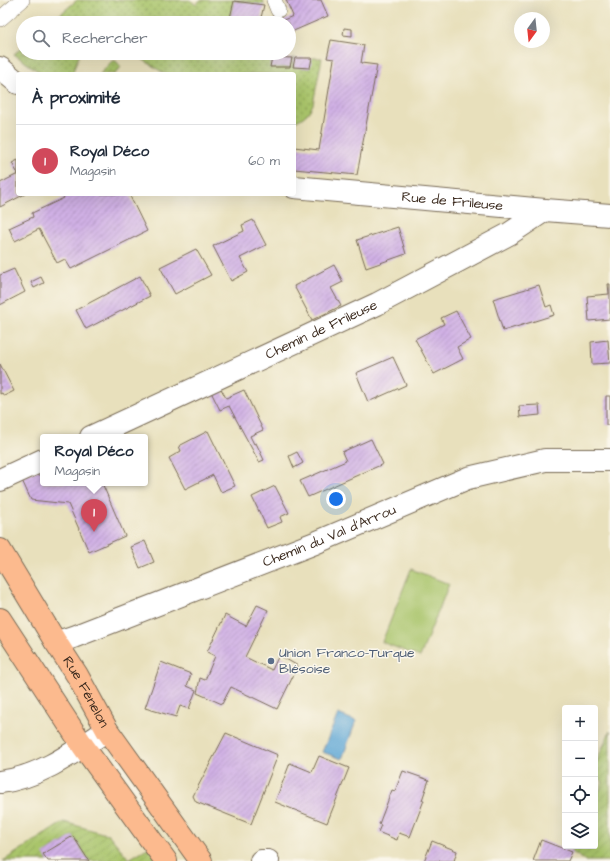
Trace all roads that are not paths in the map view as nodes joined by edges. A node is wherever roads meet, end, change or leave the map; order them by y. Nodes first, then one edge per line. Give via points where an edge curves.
1 (22, 0) edge
2 (0, 19) edge
3 (0, 68) edge
4 (16, 81) edge
5 (296, 187) edge
6 (545, 210) junction
7 (610, 215) edge
8 (97, 434) edge
9 (610, 460) edge
10 (40, 461) edge
11 (0, 480) edge
12 (0, 550) edge
13 (0, 619) edge
14 (55, 641) junction
15 (107, 730) junction
16 (83, 746) junction
17 (0, 782) edge
18 (166, 861) edge
19 (201, 861) edge
20 (261, 861) edge
21 (268, 861) edge

1 - 2 lane
3 - 4 street
5 - 6 street, Rue de Frileuse
6 - 7 street, Rue de Frileuse
6 - 8 street, Chemin de Frileuse via 510,234 377,304
9 - 14 street, Chemin du Val d'Arrou via 545,460 468,478 315,543 73,637
10 - 11 street
12 - 14 main road, Rue Fénelon
13 - 16 main road
14 - 15 main road, Rue Fénelon
15 - 16 street
15 - 19 main road, Rue Fénelon
16 - 17 street via 46,769 15,780
16 - 18 main road
20 - 21 street

